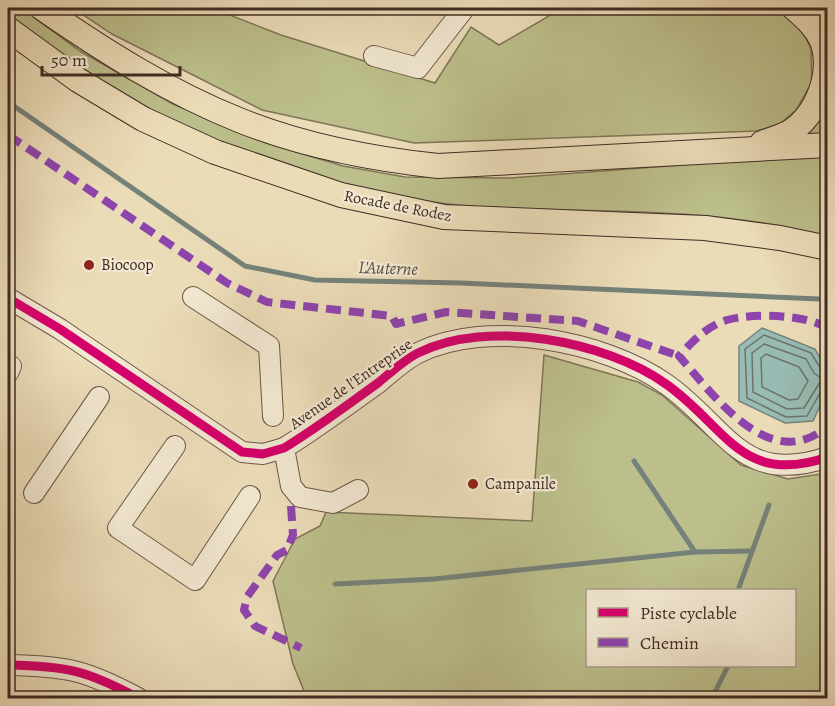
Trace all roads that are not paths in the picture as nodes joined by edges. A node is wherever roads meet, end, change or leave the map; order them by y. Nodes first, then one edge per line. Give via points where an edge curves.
1 (42, 8) edge
2 (460, 8) edge
3 (794, 8) edge
4 (816, 8) edge
5 (828, 14) edge
6 (8, 29) edge
7 (374, 56) dead end
8 (828, 145) edge
9 (740, 151) junction
10 (828, 248) edge
11 (193, 297) dead end
12 (8, 298) edge
13 (99, 397) dead end
14 (273, 416) dead end
15 (175, 446) dead end
16 (285, 448) junction
17 (828, 457) edge
18 (358, 490) dead end
19 (34, 493) dead end
20 (250, 496) dead end
21 (8, 665) edge
22 (138, 699) edge

1 - 9 main road via 92,43 170,88 240,121 394,161 438,166
2 - 7 street via 463,10 418,68
3 - 9 main road via 822,39 825,60 817,98 804,121 789,132
4 - 5 main road
6 - 10 main road, Rocade de Rodez via 78,80 144,119 215,152 341,195 444,217 705,228
8 - 9 main road
11 - 14 street via 269,346
12 - 16 street, Avenue de l'Entreprise via 242,452 263,454
13 - 19 street
15 - 20 street via 118,528 185,574 195,580
16 - 17 street, Avenue de l'Entreprise via 418,353 460,339 501,336 584,347 620,358 667,385 739,450 762,461 784,467
16 - 18 street via 291,486 300,497 333,502
21 - 22 street via 78,670

